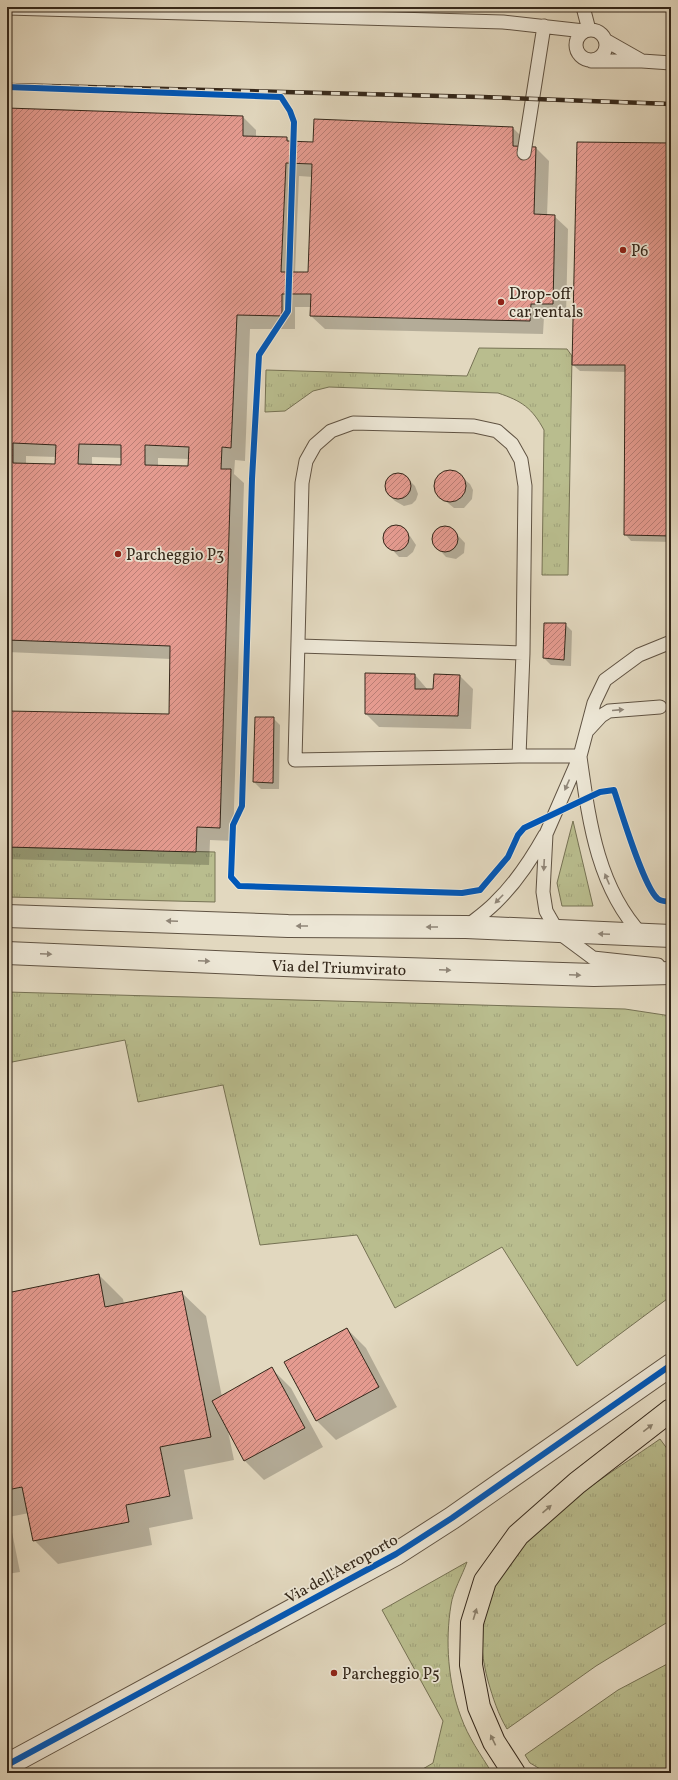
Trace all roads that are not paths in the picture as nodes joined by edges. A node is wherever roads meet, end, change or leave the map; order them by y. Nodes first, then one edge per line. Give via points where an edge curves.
1 (583, 7) edge
2 (7, 8) edge
3 (544, 26) junction
4 (586, 30) junction
5 (605, 40) junction
6 (590, 61) junction
7 (642, 61) junction
8 (671, 63) edge
9 (524, 153) dead end
10 (671, 642) edge
11 (299, 646) junction
12 (523, 653) junction
13 (660, 707) dead end
14 (587, 731) junction
15 (519, 756) junction
16 (580, 756) junction
17 (546, 834) junction
18 (7, 916) edge
19 (466, 927) junction
20 (558, 932) junction
21 (642, 935) junction
22 (671, 936) edge
23 (7, 953) edge
24 (671, 966) edge
25 (671, 973) edge
26 (671, 1365) edge
27 (671, 1410) edge
28 (7, 1765) edge
29 (514, 1773) edge

1 - 4 lane
2 - 3 lane via 503,22
3 - 4 lane
3 - 9 lane
4 - 5 lane via 599,32
4 - 6 lane via 579,34 576,48 580,57
5 - 6 lane via 603,55
5 - 7 lane
6 - 7 lane
7 - 8 lane
10 - 14 lane via 639,655 605,680 594,703
11 - 12 lane
11 - 12 lane via 302,483 306,461 315,445 331,431 353,423 474,426 497,431 512,444 521,460 525,486
11 - 15 lane via 295,760
12 - 15 lane
14 -> 13 lane via 609,711
14 - 16 lane
15 - 16 lane
16 -> 17 lane
21 -> 16 lane via 617,901 604,870 592,833
17 -> 19 lane via 527,867 512,886
17 -> 20 lane via 543,892 546,911
19 -> 18 street via 288,926
19 - 20 street
21 -> 20 street
20 - 24 lane via 593,958
21 - 22 street
23 -> 25 street, Via del Triumvirato via 594,975
26 - 28 street, Via dell'Aeroporto via 452,1518 396,1554
29 -> 27 highway via 494,1742 479,1707 471,1665 472,1623 485,1581 518,1535 577,1483

